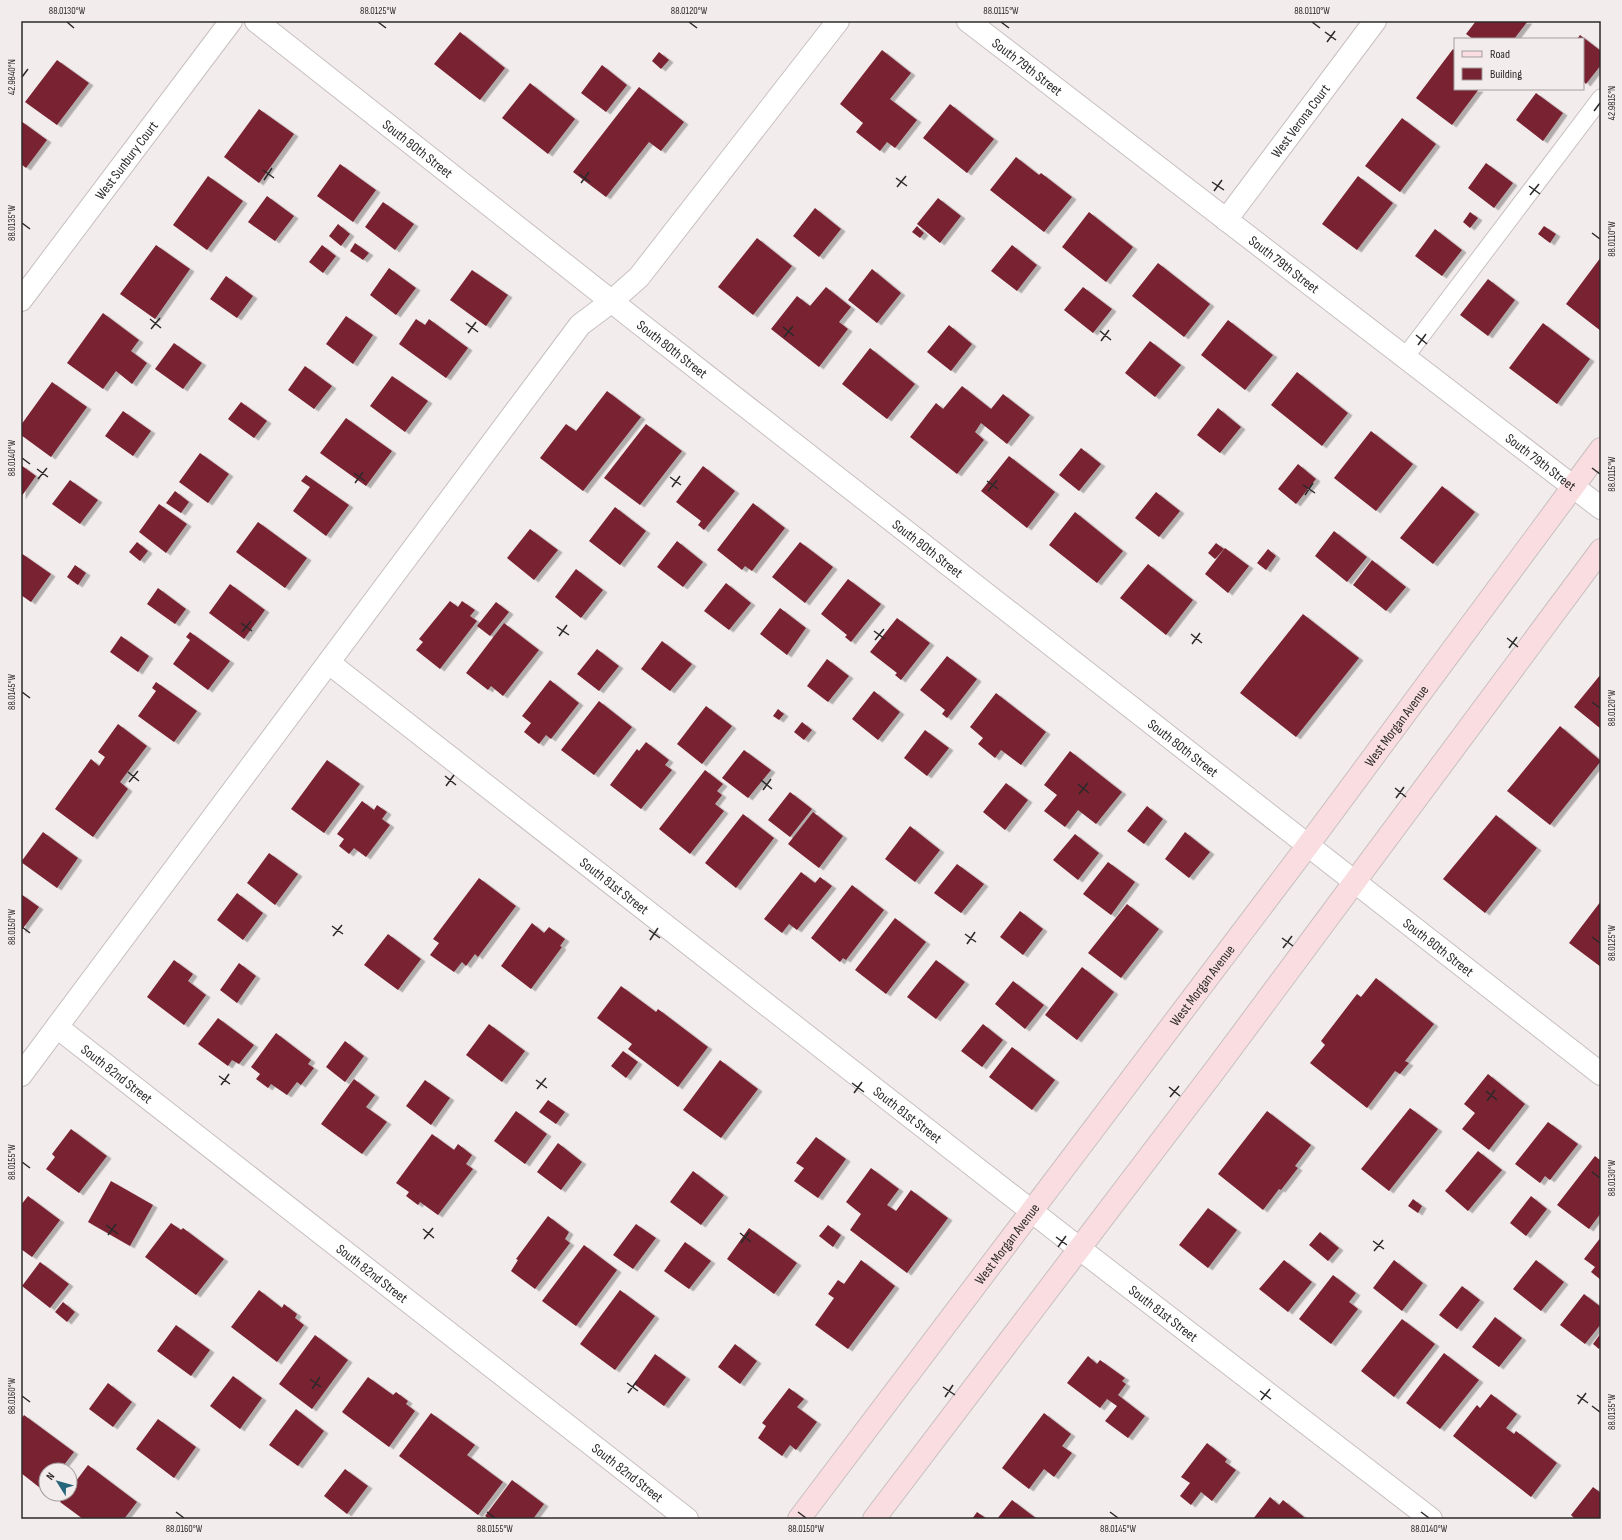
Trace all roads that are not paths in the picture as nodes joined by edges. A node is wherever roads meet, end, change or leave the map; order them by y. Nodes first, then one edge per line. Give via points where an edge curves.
1 (231, 21) edge
2 (256, 21) edge
3 (838, 21) edge
4 (968, 21) edge
5 (1375, 21) edge
6 (1601, 98) edge
7 (1226, 220) junction
8 (21, 300) edge
9 (612, 301) junction
10 (1405, 357) junction
11 (1601, 449) edge
12 (1573, 486) junction
13 (1601, 508) edge
14 (1601, 550) edge
15 (329, 663) junction
16 (1308, 845) junction
17 (1355, 880) junction
18 (57, 1027) junction
19 (1601, 1074) edge
20 (21, 1075) edge
21 (1031, 1211) junction
22 (1080, 1249) junction
23 (687, 1519) edge
24 (799, 1519) edge
25 (874, 1519) edge
26 (1431, 1519) edge

1 - 8 street, West Sunbury Court
2 - 9 street, South 80th Street
3 - 9 street via 639,277
4 - 7 street, South 79th Street
5 - 7 street, West Verona Court
6 - 10 lane
7 - 10 street, South 79th Street
9 - 15 street via 580,325
9 - 16 street, South 80th Street
10 - 12 street, South 79th Street
11 - 12 street, West Morgan Avenue
12 - 13 street, South 79th Street
12 - 16 street, West Morgan Avenue
14 - 17 street
15 - 18 street
15 - 21 street, South 81st Street
16 - 17 street, South 80th Street
16 - 21 street, West Morgan Avenue
17 - 19 street, South 80th Street
17 - 22 street
18 - 20 street
18 - 23 street, South 82nd Street
21 - 22 street, South 81st Street
21 - 24 street, West Morgan Avenue
22 - 25 street
22 - 26 street, South 81st Street

